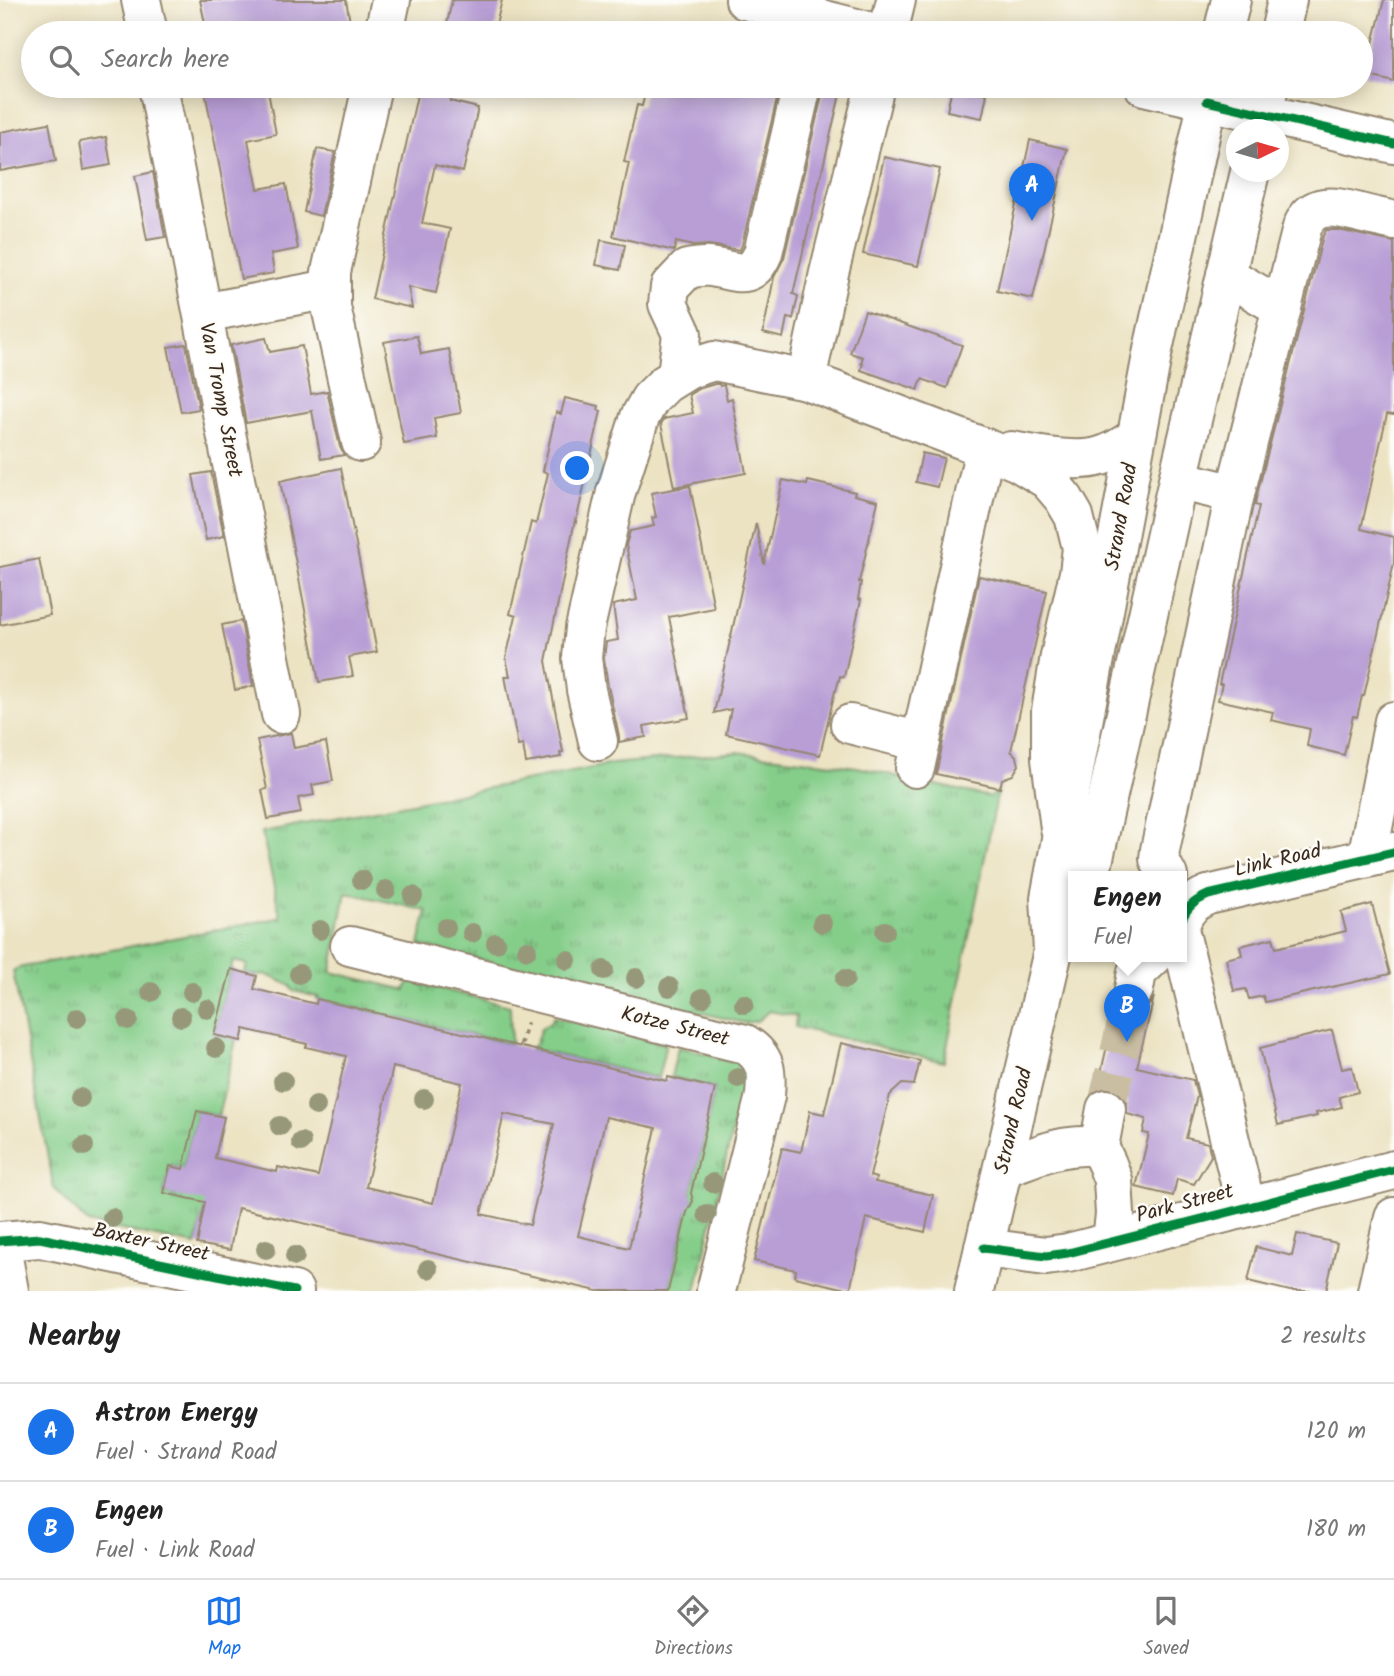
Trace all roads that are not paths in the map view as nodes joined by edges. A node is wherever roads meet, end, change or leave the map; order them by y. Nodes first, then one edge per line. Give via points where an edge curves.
1 (141, 0) edge
2 (391, 0) edge
3 (745, 0) edge
4 (896, 0) edge
5 (1231, 0) edge
6 (1287, 0) edge
7 (145, 21) edge
8 (387, 21) edge
9 (828, 21) edge
10 (891, 21) edge
11 (1226, 21) edge
12 (1283, 21) edge
13 (160, 98) edge
14 (369, 98) edge
15 (799, 98) edge
16 (872, 98) edge
17 (1208, 98) edge
18 (1225, 98) edge
19 (1264, 110) edge
20 (1394, 144) edge
21 (1248, 182) edge
22 (1394, 221) edge
23 (1226, 275) junction
24 (330, 289) junction
25 (1282, 308) junction
26 (203, 313) junction
27 (677, 375) junction
28 (806, 380) junction
29 (1136, 437) junction
30 (360, 442) dead end
31 (985, 448) junction
32 (1178, 480) junction
33 (1235, 494) junction
34 (1102, 624) junction
35 (281, 714) dead end
36 (1394, 721) edge
37 (850, 724) dead end
38 (598, 741) dead end
39 (1062, 841) junction
40 (1381, 855) edge
41 (1091, 871) edge
42 (1165, 871) edge
43 (1187, 911) edge
44 (1187, 933) edge
45 (1063, 936) edge
46 (350, 946) dead end
47 (1106, 1109) tunnel mouth
48 (1099, 1147) junction
49 (1003, 1168) junction
50 (1394, 1170) edge
51 (1247, 1207) junction
52 (1394, 1217) edge
53 (0, 1241) edge
54 (1112, 1241) junction
55 (984, 1248) junction
56 (9, 1291) edge
57 (295, 1291) edge
58 (716, 1291) edge
59 (974, 1291) edge
60 (1377, 1291) edge

1 - 7 main road
2 - 8 main road
3 - 9 main road
4 - 10 main road
5 - 11 main road
6 - 12 main road
13 - 26 main road, Van Tromp Street
14 - 24 main road
15 - 27 main road via 760,261 748,272 739,273 709,267 687,269 670,287 668,304 682,334
16 - 28 main road
17 - 29 main road, Strand Road
18 - 19 main road
19 - 20 main road
21 - 23 main road
22 - 25 main road via 1333,207 1312,212 1302,228
23 - 25 main road
23 - 32 main road
24 - 26 main road
24 - 30 main road
25 - 33 main road
26 - 35 main road, Van Tromp Street
27 - 28 main road via 714,361
27 - 38 main road via 650,399 640,416 616,492 585,628 582,658
28 - 31 main road
29 - 31 main road via 1115,451 1080,459
29 - 34 main road, Strand Road
31 - 37 main road via 918,755
31 - 39 main road via 1048,480 1074,516 1082,548 1051,711 1051,758
32 - 33 main road
32 - 34 main road via 1156,488 1145,512 1129,581
32 - 41 main road
33 - 42 main road via 1160,850
34 - 39 main road, Strand Road
36 - 40 main road
39 - 45 main road, Strand Road via 1050,898
40 - 43 main road, Link Road via 1208,895
44 - 51 main road, Link Road
45 - 49 main road, Strand Road
46 - 58 main road, Kotze Street via 745,1044 760,1055 766,1073 765,1096
47 - 48 main road
48 - 49 main road via 1064,1147
48 - 54 main road via 1113,1180
49 - 55 main road, Strand Road
50 - 51 main road, Park Street
51 - 54 main road, Park Street
52 - 60 main road
53 - 56 main road
53 - 57 main road, Baxter Street via 40,1238
54 - 55 main road, Park Street via 1046,1256
55 - 59 main road, Strand Road

